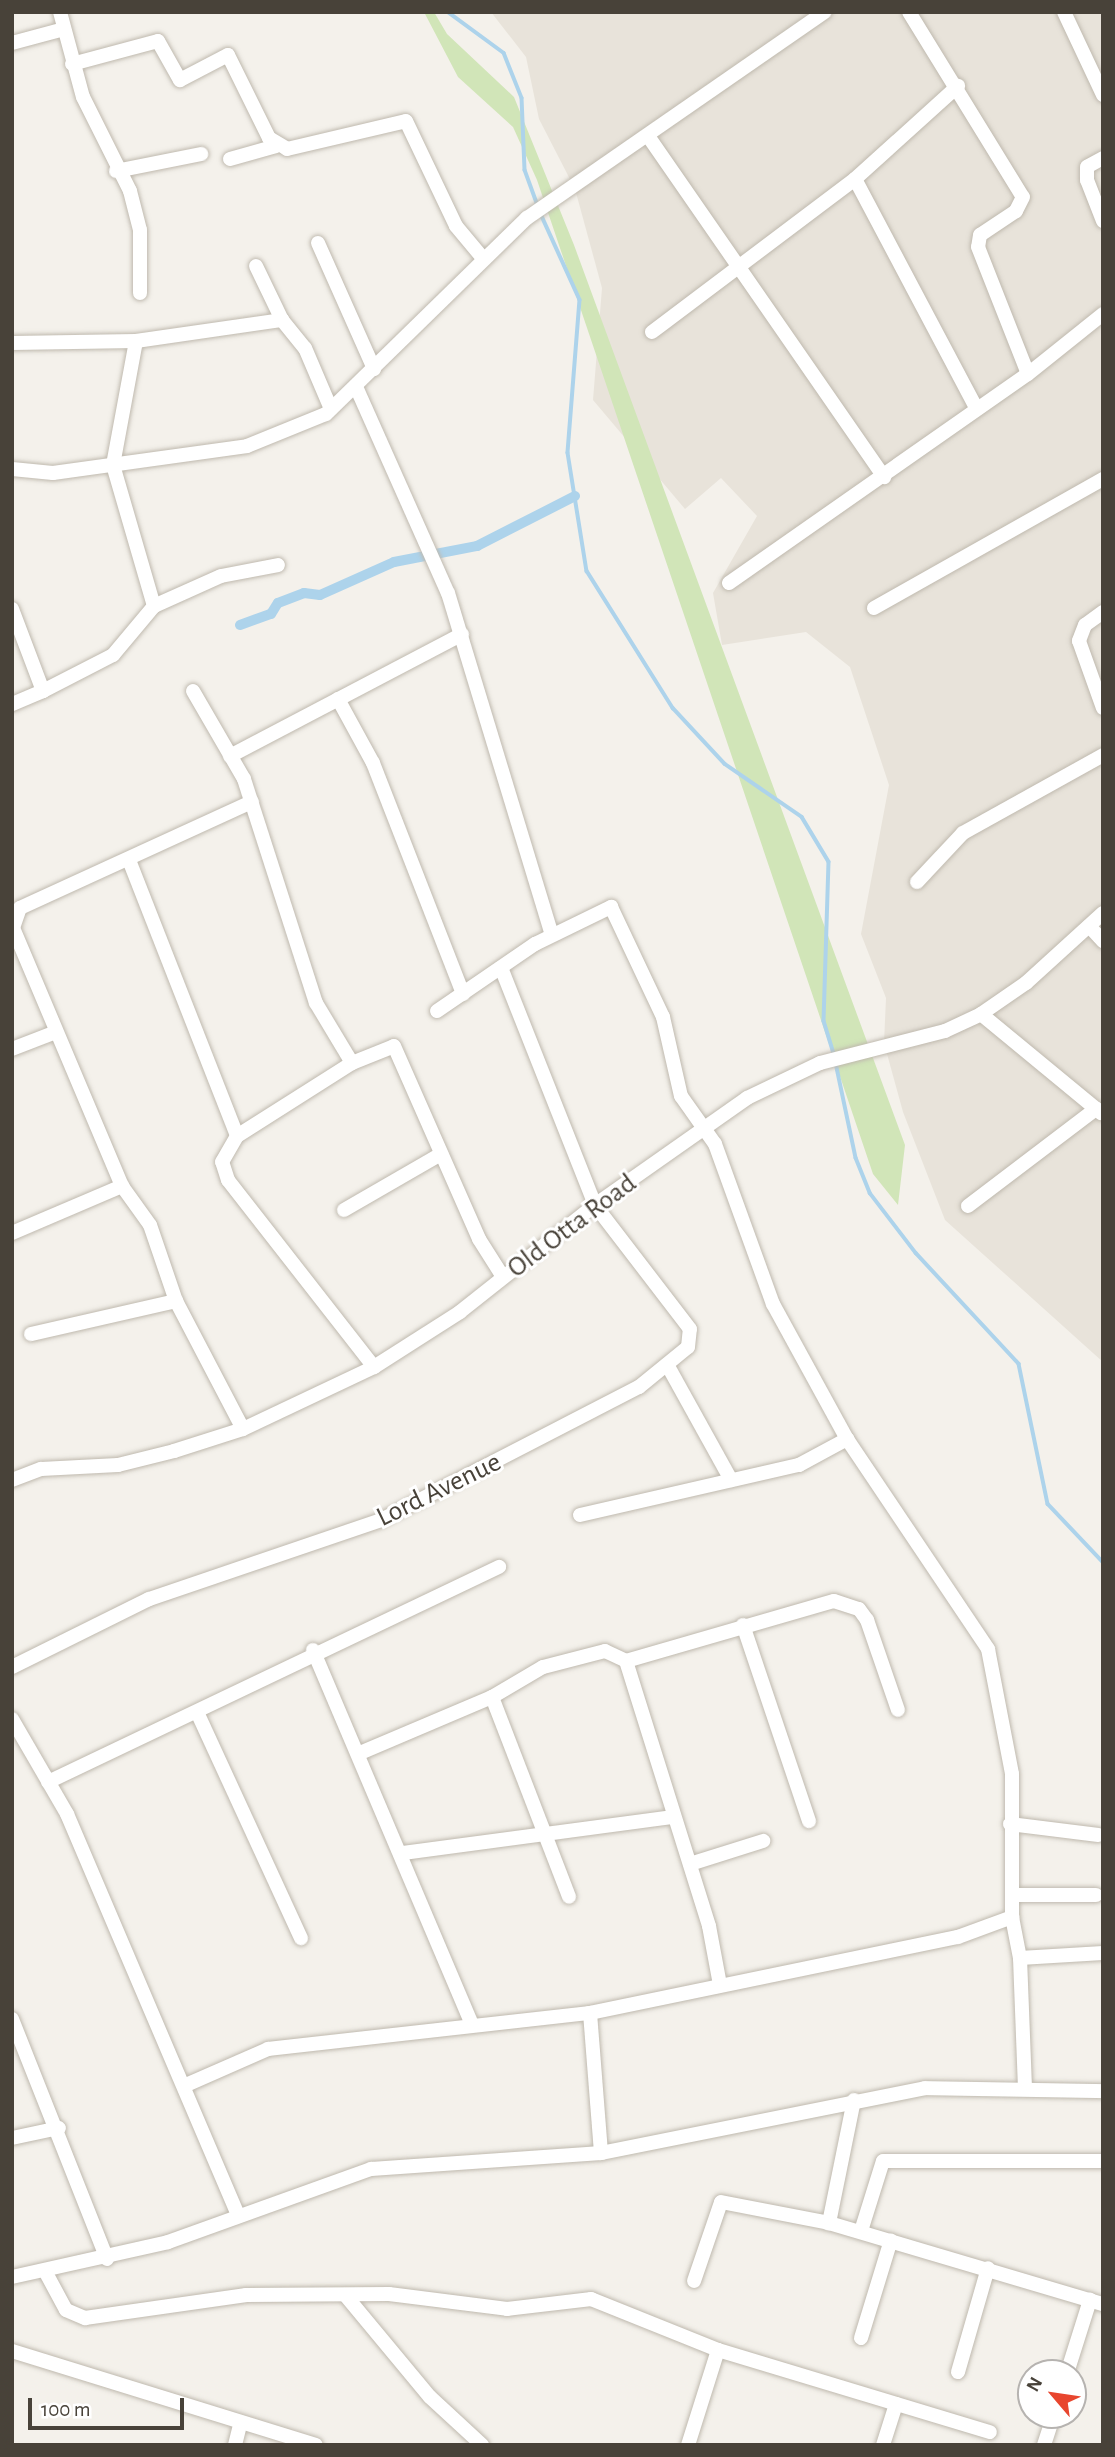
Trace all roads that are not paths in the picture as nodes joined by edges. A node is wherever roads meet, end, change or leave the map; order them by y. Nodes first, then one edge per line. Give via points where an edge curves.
1 (60, 12) edge
2 (825, 12) edge
3 (909, 12) edge
4 (1064, 12) edge
5 (64, 29) junction
6 (12, 43) edge
7 (72, 64) junction
8 (958, 86) junction
9 (1103, 95) edge
10 (648, 136) junction
11 (276, 146) junction
12 (201, 155) dead end
13 (1103, 158) edge
14 (230, 159) dead end
15 (116, 171) junction
16 (855, 178) junction
17 (1103, 221) edge
18 (318, 243) dead end
19 (481, 256) junction
20 (741, 265) junction
21 (256, 266) dead end
22 (140, 293) dead end
23 (1103, 314) edge
24 (282, 320) junction
25 (652, 332) dead end
26 (136, 341) junction
27 (12, 343) edge
28 (374, 369) junction
29 (1028, 374) junction
30 (358, 389) junction
31 (975, 406) junction
32 (331, 409) junction
33 (113, 465) junction
34 (12, 469) edge
35 (884, 477) junction
36 (1103, 479) edge
37 (278, 565) dead end
38 (729, 583) dead end
39 (154, 606) junction
40 (874, 608) dead end
41 (12, 609) edge
42 (1103, 612) edge
43 (461, 634) junction
44 (43, 691) junction
45 (193, 691) dead end
46 (338, 699) junction
47 (12, 704) edge
48 (1103, 708) edge
49 (1103, 755) edge
50 (230, 756) junction
51 (252, 802) junction
52 (129, 860) junction
53 (917, 881) dead end
54 (1103, 913) edge
55 (1089, 926) junction
56 (552, 935) junction
57 (1103, 941) edge
58 (501, 968) junction
59 (463, 994) junction
60 (437, 1011) dead end
61 (981, 1014) junction
62 (56, 1032) junction
63 (12, 1049) edge
64 (352, 1063) junction
65 (1099, 1112) edge
66 (702, 1131) junction
67 (237, 1136) junction
68 (441, 1154) junction
69 (122, 1186) junction
70 (594, 1205) junction
71 (968, 1206) dead end
72 (344, 1210) dead end
73 (12, 1233) edge
74 (503, 1277) junction
75 (176, 1301) junction
76 (30, 1334) dead end
77 (374, 1367) junction
78 (668, 1368) junction
79 (243, 1429) junction
80 (848, 1439) junction
81 (12, 1480) edge
82 (730, 1480) junction
83 (580, 1515) dead end
84 (499, 1567) dead end
85 (743, 1625) junction
86 (313, 1650) junction
87 (626, 1661) junction
88 (12, 1667) edge
89 (492, 1697) junction
90 (898, 1710) dead end
91 (197, 1712) junction
92 (12, 1719) edge
93 (360, 1753) junction
94 (48, 1782) junction
95 (672, 1817) junction
96 (809, 1821) dead end
97 (1010, 1824) junction
98 (546, 1832) junction
99 (1098, 1835) dead end
100 (763, 1842) dead end
101 (403, 1853) junction
102 (690, 1864) junction
103 (1013, 1895) junction
104 (1096, 1895) dead end
105 (569, 1897) dead end
106 (1012, 1917) junction
107 (301, 1938) dead end
108 (1103, 1953) edge
109 (1020, 1958) junction
110 (720, 1985) junction
111 (590, 2013) junction
112 (12, 2019) edge
113 (472, 2025) junction
114 (186, 2085) junction
115 (1025, 2089) junction
116 (1103, 2091) edge
117 (854, 2100) junction
118 (59, 2128) junction
119 (12, 2138) edge
120 (601, 2152) junction
121 (1103, 2161) edge
122 (237, 2213) junction
123 (829, 2223) junction
124 (861, 2231) junction
125 (891, 2240) junction
126 (107, 2259) junction
127 (988, 2268) junction
128 (45, 2271) junction
129 (12, 2277) edge
130 (694, 2281) dead end
131 (346, 2297) junction
132 (1096, 2302) edge
133 (861, 2338) dead end
134 (718, 2350) junction
135 (12, 2351) edge
136 (1073, 2359) edge
137 (958, 2372) dead end
138 (896, 2404) junction
139 (240, 2425) junction
140 (990, 2432) dead end
141 (235, 2445) edge
142 (316, 2445) edge
143 (482, 2445) edge
144 (688, 2445) edge
145 (883, 2445) edge

1 - 5 street
2 - 10 street
3 - 8 street
4 - 9 street
5 - 6 street
5 - 7 street
7 - 11 street via 158,41 180,80 229,55
7 - 15 street
8 - 16 street
8 - 29 street via 1023,197 1016,211 980,235 978,247
10 - 19 street via 554,204 527,218
10 - 20 street
11 - 14 street
11 - 19 street via 304,146 406,121 456,226
12 - 15 street
13 - 17 street via 1087,167 1087,180
15 - 22 street via 130,191 140,230
16 - 20 street
16 - 31 street
18 - 28 street
19 - 28 street
20 - 25 street
20 - 35 street
21 - 24 street
23 - 29 street
24 - 26 street
24 - 32 street via 305,348
26 - 27 street
26 - 33 street
28 - 30 street
29 - 31 street
30 - 32 street
30 - 43 street
31 - 35 street
32 - 33 street via 247,446
33 - 34 street via 53,473
33 - 39 street
35 - 38 street
36 - 40 street
37 - 39 street via 221,576
39 - 44 street via 113,655
41 - 44 street
42 - 48 street via 1085,625 1080,641
43 - 46 street
43 - 56 street
44 - 47 street
45 - 50 street
46 - 50 street
46 - 59 street via 373,763
49 - 53 street via 963,832
50 - 51 street
51 - 52 street
51 - 64 street via 316,1003
52 - 62 street via 20,908 15,918
52 - 67 street
54 - 55 street, Old Otta Road
55 - 57 street
55 - 61 street, Old Otta Road via 1026,984
56 - 58 street
56 - 66 street via 611,907 663,1017 675,1077
58 - 59 street
58 - 70 street, Lord Avenue
59 - 60 street
61 - 65 street
61 - 66 street, Old Otta Road via 945,1031 834,1060 765,1087
62 - 63 street
62 - 69 street
64 - 67 street
64 - 68 street via 394,1045
65 - 71 street
66 - 70 street, Old Otta Road
66 - 80 street via 715,1144 773,1304
67 - 77 street via 222,1161 228,1180
68 - 72 street
68 - 74 street
69 - 73 street
69 - 75 street via 150,1225
70 - 74 street, Old Otta Road
70 - 78 street, Lord Avenue via 690,1329 688,1347
74 - 77 street, Old Otta Road
75 - 76 street
75 - 79 street
77 - 79 street, Old Otta Road
78 - 82 street
78 - 88 street, Lord Avenue via 381,1520 149,1599
79 - 81 street, Old Otta Road via 118,1465 41,1469
80 - 82 street via 799,1465
80 - 97 street via 988,1649 1012,1774
82 - 83 street
84 - 86 street
85 - 87 street
85 - 90 street via 834,1601 859,1608
85 - 96 street
86 - 91 street
86 - 93 street via 329,1696
87 - 89 street via 605,1651 543,1667
87 - 95 street
89 - 93 street
89 - 98 street
91 - 94 street
91 - 107 street
92 - 94 street
93 - 101 street
94 - 114 street
95 - 98 street
95 - 102 street
97 - 99 street
97 - 103 street
98 - 101 street
98 - 105 street
100 - 102 street
101 - 113 street
102 - 110 street
103 - 104 street
103 - 106 street
106 - 109 street
106 - 110 street via 958,1937
108 - 109 street
109 - 115 street
110 - 111 street
111 - 113 street
111 - 120 street
112 - 118 street
113 - 114 street via 268,2049
114 - 122 street
115 - 116 street
115 - 117 street via 925,2088
117 - 120 street
117 - 123 street
118 - 119 street
118 - 126 street
120 - 122 street via 372,2169
121 - 124 street via 883,2161
122 - 126 street
123 - 124 street
123 - 130 street via 721,2202
124 - 125 street
125 - 127 street
125 - 133 street
126 - 128 street
127 - 132 street
127 - 137 street
128 - 129 street
128 - 131 street via 66,2310 85,2318 246,2294
131 - 134 street via 389,2294 507,2309 591,2299
131 - 143 street via 430,2397
132 - 136 street
134 - 138 street
134 - 144 street
135 - 139 street
138 - 140 street
138 - 145 street
139 - 141 street
139 - 142 street

